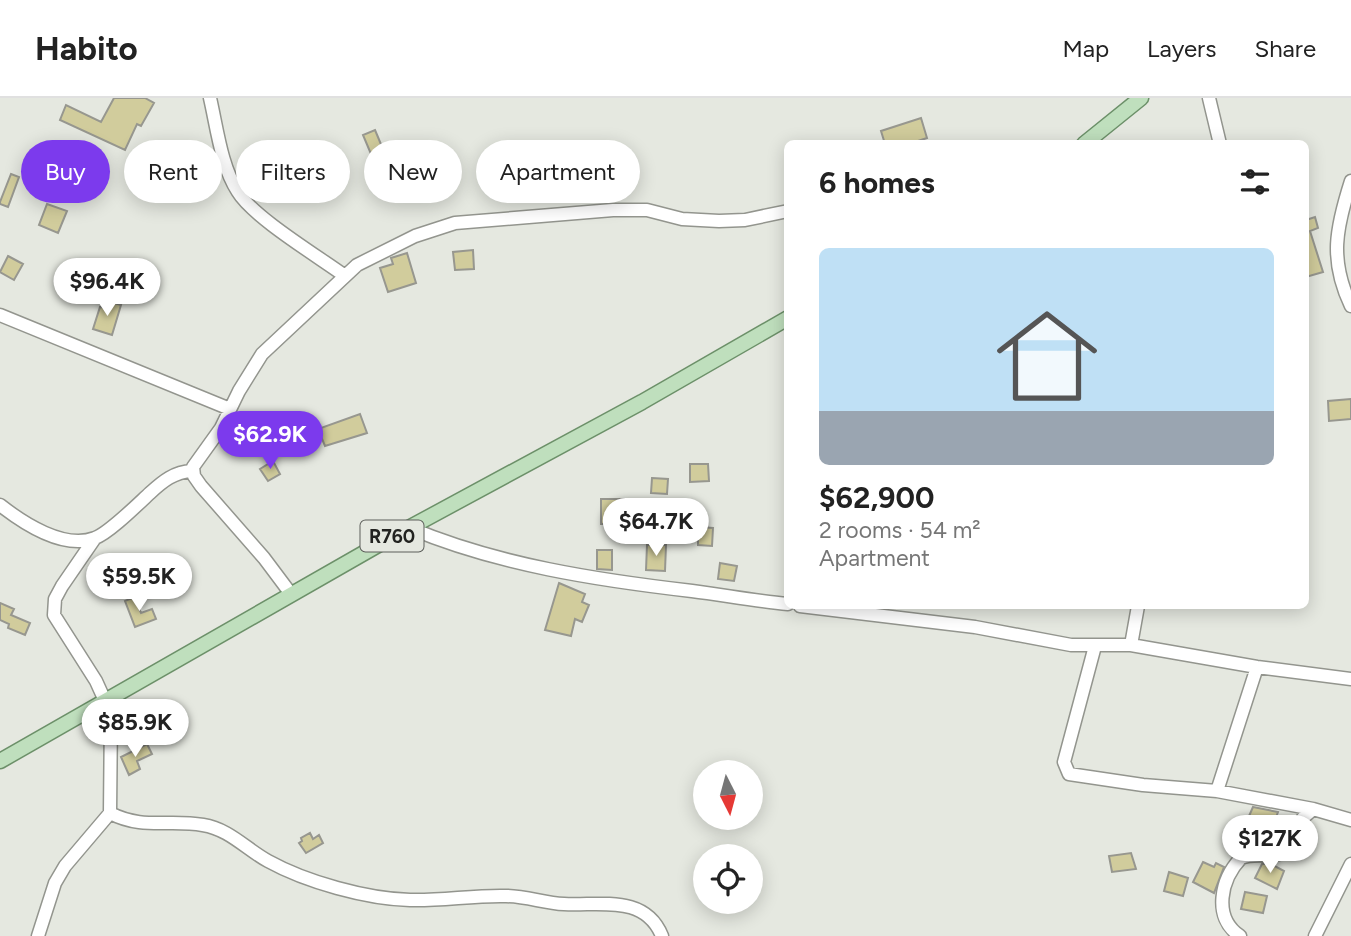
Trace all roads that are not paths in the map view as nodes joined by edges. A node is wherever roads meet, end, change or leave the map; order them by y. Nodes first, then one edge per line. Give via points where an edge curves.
1 (210, 98) edge
2 (1141, 98) edge
3 (1209, 98) edge
4 (1089, 140) edge
5 (1219, 140) edge
6 (1351, 181) edge
7 (784, 212) edge
8 (345, 276) junction
9 (1351, 306) edge
10 (0, 314) edge
11 (784, 320) edge
12 (230, 409) junction
13 (192, 471) junction
14 (0, 505) edge
15 (410, 528) junction
16 (95, 538) junction
17 (291, 594) junction
18 (784, 604) edge
19 (825, 609) edge
20 (1137, 609) edge
21 (1131, 645) junction
22 (1095, 646) junction
23 (1257, 667) junction
24 (1351, 679) edge
25 (107, 701) junction
26 (0, 761) edge
27 (1217, 791) junction
28 (1313, 809) junction
29 (110, 813) junction
30 (1351, 820) edge
31 (1351, 864) edge
32 (38, 936) edge
33 (662, 936) edge
34 (1240, 936) edge
35 (1315, 936) edge

1 - 8 street via 227,168 239,195
2 - 4 main road
3 - 5 street
6 - 9 street via 1336,246 1339,275
7 - 8 street via 719,221 634,209 455,223 373,255
8 - 12 street via 262,354
10 - 12 street
11 - 15 main road, R760
12 - 13 street
13 - 16 street via 162,482
13 - 17 street
14 - 16 street via 51,534
15 - 17 main road, R760
15 - 18 street via 555,570 630,585
16 - 25 street via 55,599 54,615
17 - 25 main road, R760
19 - 22 street
20 - 21 street
21 - 22 street
21 - 23 street
22 - 27 street via 1066,772
23 - 24 street
23 - 27 street
25 - 26 main road, R760
25 - 29 street via 112,725
27 - 28 street
28 - 30 street
28 - 34 street via 1284,852 1246,856 1229,874 1223,909 1226,921
29 - 32 street via 65,866
29 - 33 street via 141,824 215,828 270,862 337,888 413,900 509,896 562,904 619,904 645,914
31 - 35 street

